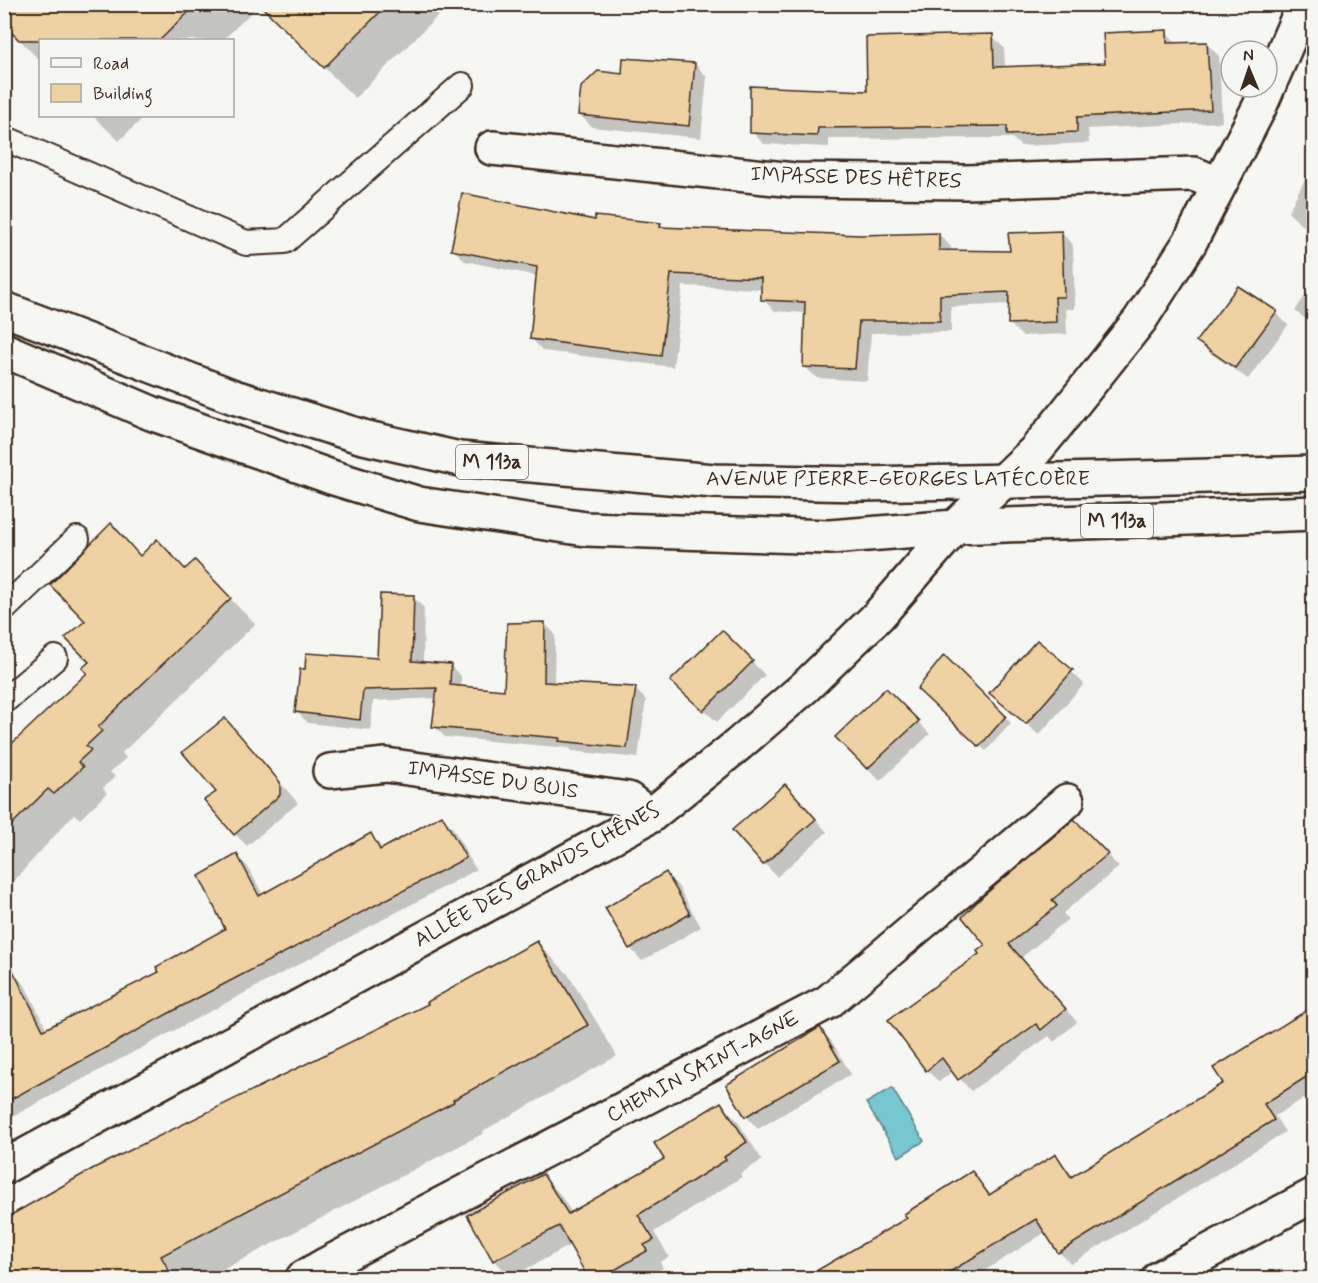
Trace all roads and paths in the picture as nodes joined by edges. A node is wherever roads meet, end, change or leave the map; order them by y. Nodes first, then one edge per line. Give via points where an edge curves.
1 (1304, 4) edge
2 (462, 85) dead end
3 (4, 138) edge
4 (492, 148) dead end
5 (1218, 184) junction
6 (4, 309) edge
7 (4, 350) edge
8 (1308, 473) edge
9 (1004, 482) junction
10 (1314, 513) edge
11 (955, 527) junction
12 (77, 539) dead end
13 (4, 609) edge
14 (55, 658) dead end
15 (4, 701) edge
16 (330, 771) dead end
17 (1066, 801) dead end
18 (650, 816) junction
19 (4, 1167) edge
20 (1314, 1195) edge
21 (303, 1278) edge
22 (1159, 1278) edge

1 - 5 street, ALLÉE DES GRANDS CHÊNES via 1259,108
2 - 3 lane via 285,242 246,243
4 - 5 street, IMPASSE DES HÊTRES via 794,180 966,182 1194,174
5 - 9 street, ALLÉE DES GRANDS CHÊNES via 1190,242 1140,320 1035,451
6 - 9 street, AVENUE PIERRE-GEORGES LATÉCOÈRE / M 113a via 234,397 363,437 460,459 714,481
7 - 11 street, AVENUE PIERRE-GEORGES LATÉCOÈRE / M 113a via 151,412 334,478 419,504 586,529 830,537
8 - 9 street, AVENUE PIERRE-GEORGES LATÉCOÈRE / M 113a
9 - 11 street, ALLÉE DES GRANDS CHÊNES
10 - 11 street, AVENUE PIERRE-GEORGES LATÉCOÈRE / M 113a
11 - 18 street, ALLÉE DES GRANDS CHÊNES via 878,616 806,686
12 - 13 lane
14 - 15 lane
16 - 18 street, IMPASSE DU BUIS via 386,765 616,797 628,799
17 - 21 street, CHEMIN SAINT-AGNE via 828,1002
18 - 19 street, ALLÉE DES GRANDS CHÊNES
20 - 22 street

